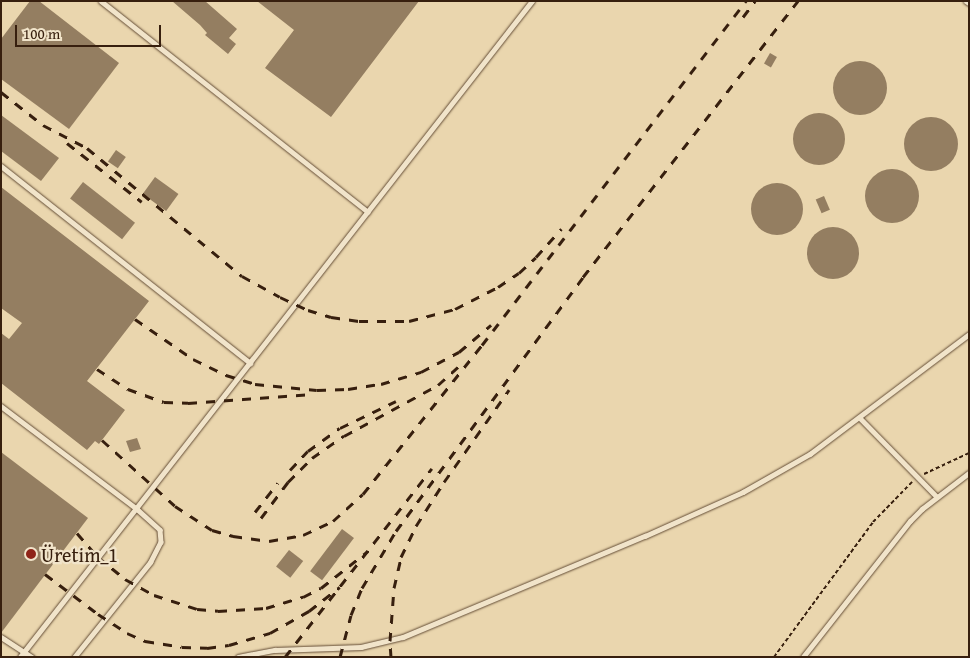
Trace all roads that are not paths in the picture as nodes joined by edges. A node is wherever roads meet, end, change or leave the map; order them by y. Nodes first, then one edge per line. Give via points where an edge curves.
1 (102, 1) edge
2 (524, 1) edge
3 (530, 3) edge
4 (1, 166) edge
5 (368, 212) junction
6 (969, 334) edge
7 (250, 363) junction
8 (1, 406) edge
9 (860, 418) junction
10 (969, 473) edge
11 (937, 497) junction
12 (137, 509) junction
13 (1, 637) edge
14 (293, 650) junction
15 (24, 652) junction
16 (20, 657) edge
17 (32, 657) edge
18 (75, 657) edge
19 (238, 657) edge
20 (294, 657) edge
21 (803, 657) edge

1 - 5 lane
2 - 3 lane
3 - 5 lane
4 - 7 lane
5 - 7 lane
6 - 9 lane
7 - 12 lane
8 - 12 lane
9 - 11 lane
9 - 14 lane via 810,454 743,492 403,637 362,647
10 - 11 lane
11 - 21 lane via 910,522
12 - 15 lane
12 - 18 lane via 160,530 161,542 151,562
13 - 15 lane
14 - 19 lane
14 - 20 lane
15 - 16 lane
15 - 17 lane

